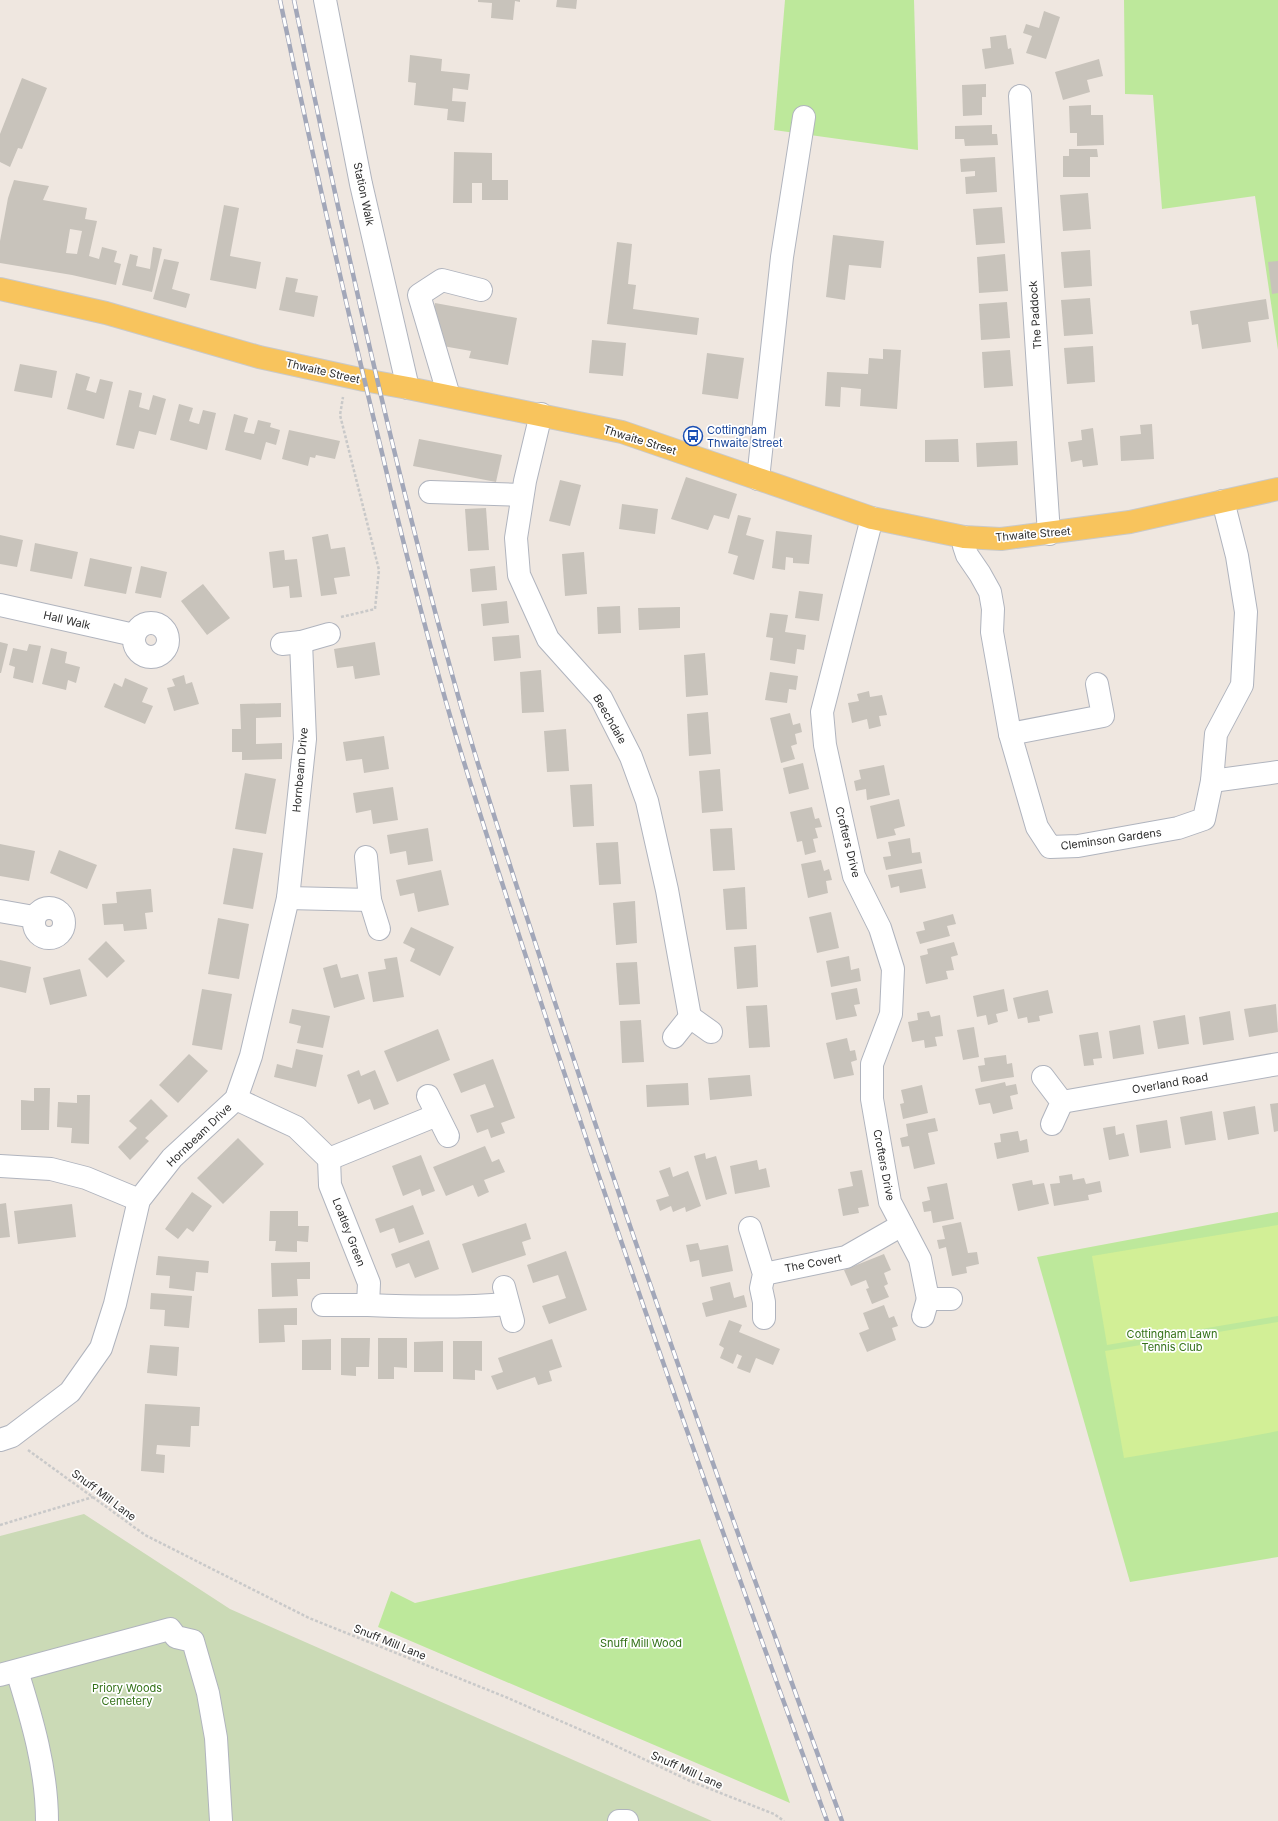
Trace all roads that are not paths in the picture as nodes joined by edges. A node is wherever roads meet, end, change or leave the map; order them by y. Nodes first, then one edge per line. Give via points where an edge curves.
1 (325, 0) edge
2 (1020, 96) dead end
3 (804, 117) dead end
4 (0, 289) edge
5 (481, 290) dead end
6 (408, 388) junction
7 (449, 396) junction
8 (541, 414) junction
9 (758, 479) junction
10 (1278, 489) edge
11 (430, 492) dead end
12 (522, 495) junction
13 (1224, 501) junction
14 (872, 518) junction
15 (1049, 534) junction
16 (964, 537) junction
17 (0, 604) edge
18 (329, 634) road end
19 (134, 635) dead end
20 (1097, 684) dead end
21 (1010, 734) junction
22 (1278, 772) edge
23 (1212, 780) junction
24 (366, 857) dead end
25 (288, 898) junction
26 (370, 900) junction
27 (0, 910) edge
28 (34, 917) dead end
29 (379, 929) dead end
30 (690, 1017) junction
31 (711, 1032) dead end
32 (674, 1037) dead end
33 (1278, 1064) edge
34 (1043, 1077) dead end
35 (236, 1099) junction
36 (1062, 1102) junction
37 (1052, 1124) dead end
38 (448, 1136) dead end
39 (329, 1159) junction
40 (0, 1166) edge
41 (140, 1200) junction
42 (902, 1225) junction
43 (750, 1228) dead end
44 (764, 1274) junction
45 (952, 1299) dead end
46 (508, 1304) dead end
47 (323, 1305) dead end
48 (368, 1305) junction
49 (764, 1318) dead end
50 (6, 1438) edge
51 (8, 1673) edge
52 (47, 1821) edge
53 (221, 1821) edge
54 (619, 1821) edge
55 (627, 1821) edge

1 - 6 street, Station Walk via 361,184
2 - 15 street, The Paddock
3 - 9 street via 782,256
4 - 6 main road, Thwaite Street via 106,313 259,357
5 - 7 street via 442,280 419,295
6 - 7 main road, Thwaite Street
7 - 8 main road, Thwaite Street
8 - 9 main road, Thwaite Street via 622,432
8 - 12 street, Beechdale
9 - 14 main road, Thwaite Street
10 - 13 main road, Thwaite Street
11 - 12 street
12 - 30 street, Beechdale via 516,538 519,575 548,640 601,698 631,757 647,801
13 - 15 main road, Thwaite Street via 1130,522
13 - 23 street, Cleminson Gardens via 1237,556 1246,619 1242,685 1216,734
14 - 16 main road, Thwaite Street
14 - 42 street, Crofters Drive via 822,712 825,745 854,876 880,928 893,969 891,1014 872,1064 872,1099 890,1202
15 - 16 main road, Thwaite Street via 1001,539
16 - 21 street, Cleminson Gardens via 967,555 990,592 993,609 992,632
17 - 19 street, Hall Walk
18 - 25 street, Hornbeam Drive via 292,643 305,739
20 - 21 street via 1103,716
21 - 23 street, Cleminson Gardens via 1037,827 1050,847 1078,846 1178,828 1204,818
22 - 23 street
24 - 26 street
25 - 26 street
25 - 35 street, Hornbeam Drive via 251,1056
26 - 29 street
27 - 28 street
30 - 31 street
30 - 32 street
33 - 36 street, Overland Road
34 - 36 street
35 - 39 street via 296,1127
35 - 41 street, Hornbeam Drive via 172,1158
36 - 37 street
38 - 39 street via 432,1105
39 - 48 street, Loatley Green via 330,1185 369,1283
40 - 41 street via 51,1169 86,1178
41 - 50 street, Hornbeam Drive via 115,1304 101,1348 70,1392
42 - 44 street, The Covert via 846,1257
42 - 45 street, Crofters Drive via 920,1259 925,1308
43 - 44 street
44 - 49 street via 761,1288
46 - 48 street via 414,1307
47 - 48 street
51 - 52 street via 27,1704 40,1754 47,1798
51 - 53 street via 170,1629 176,1637 193,1641 208,1693 216,1738
54 - 55 street

